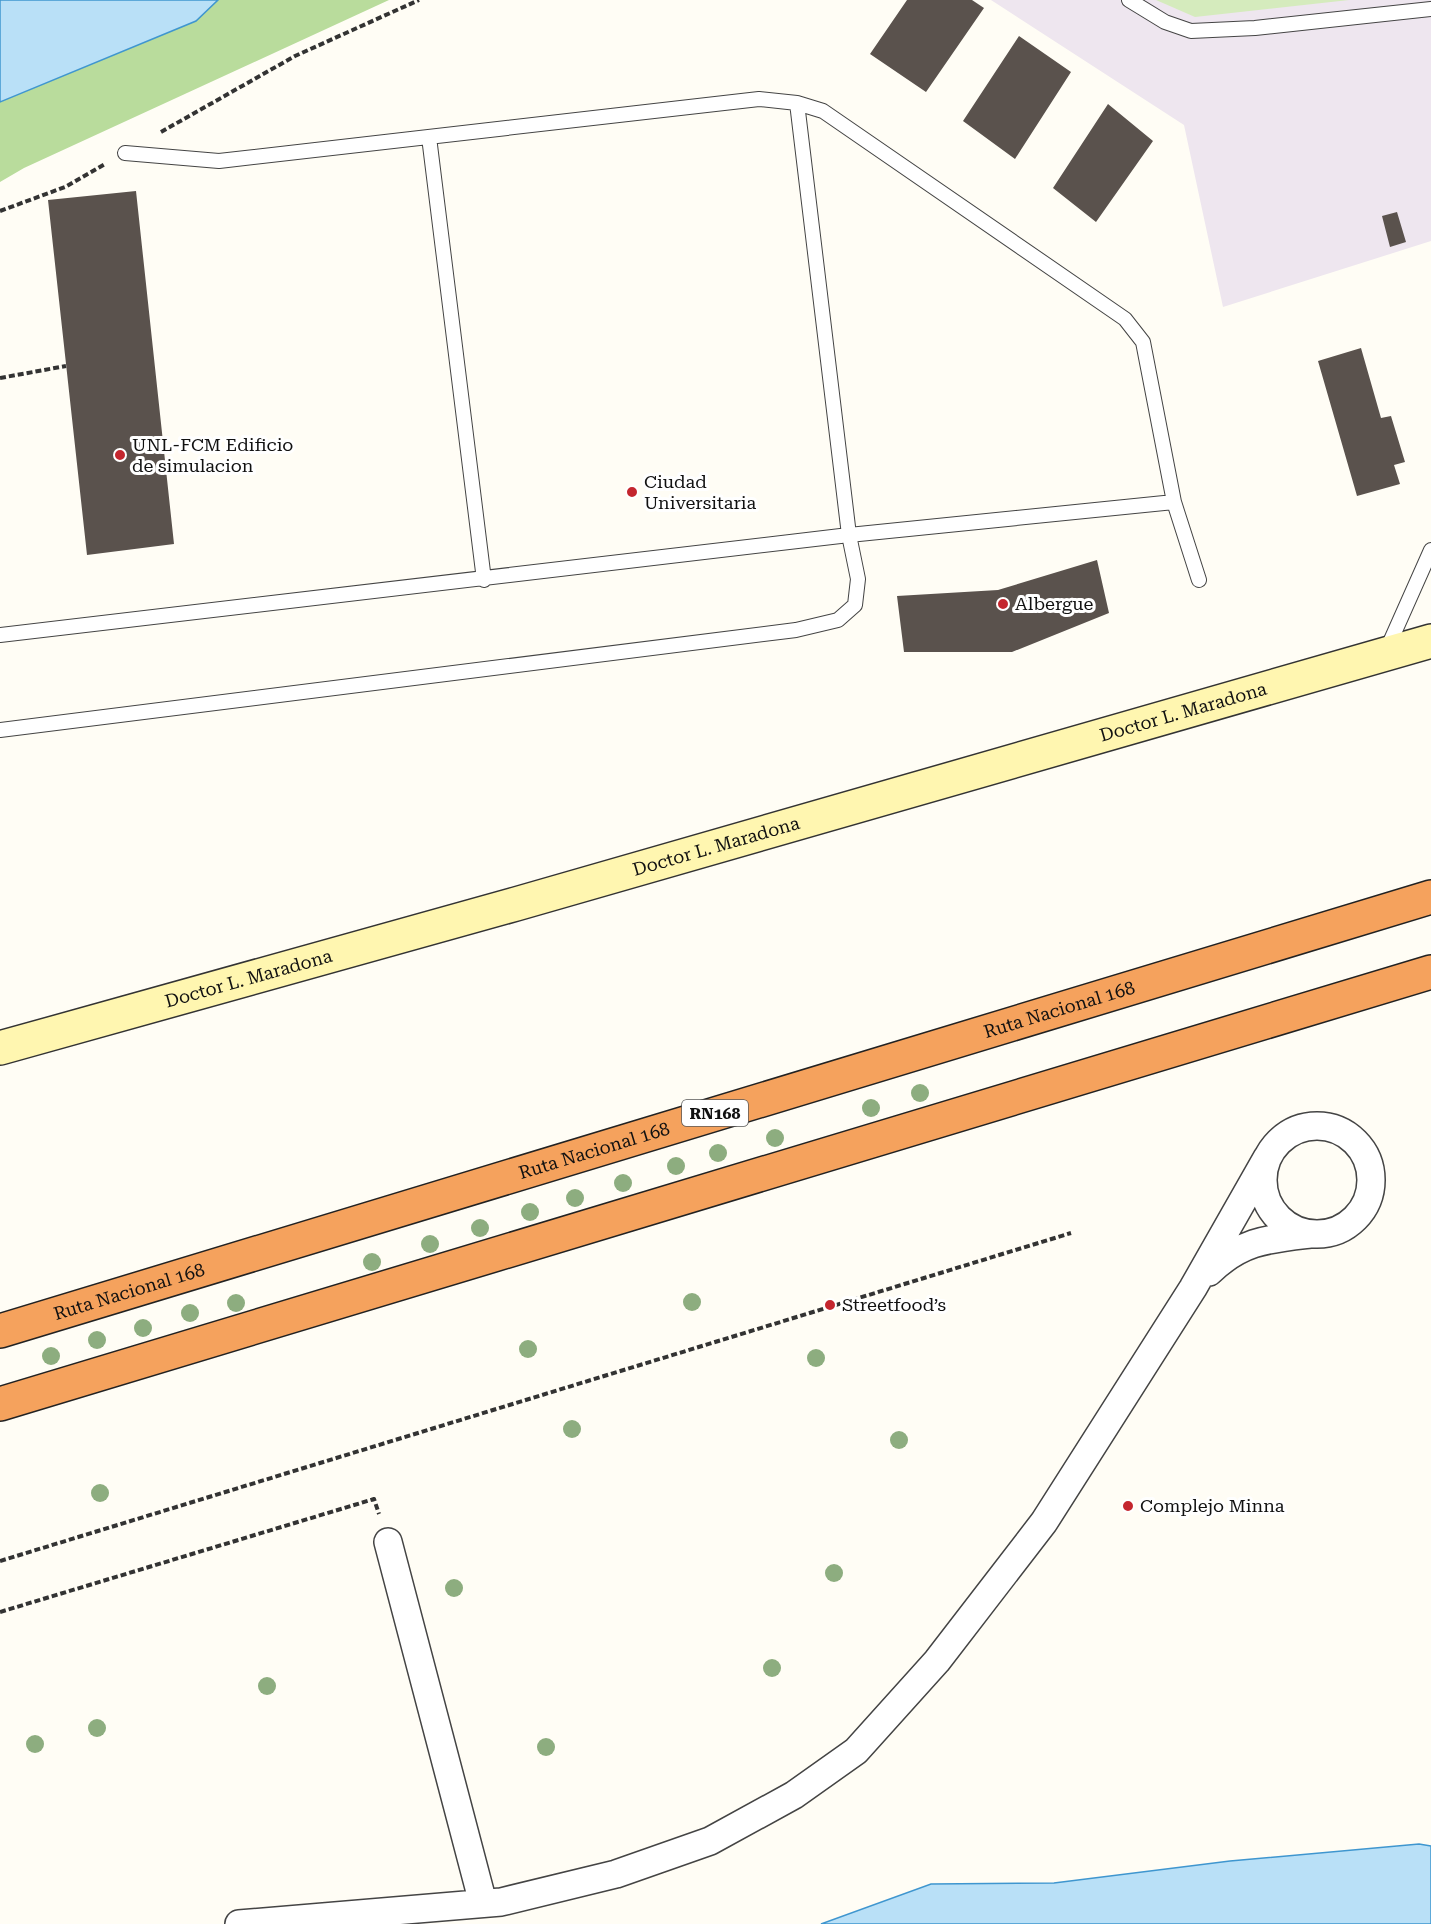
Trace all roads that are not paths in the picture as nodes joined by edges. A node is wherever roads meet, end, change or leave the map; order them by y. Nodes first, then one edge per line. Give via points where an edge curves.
1 (1129, 0) edge
2 (1431, 9) edge
3 (797, 103) junction
4 (429, 137) junction
5 (125, 153) road end
6 (1174, 502) junction
7 (849, 535) junction
8 (1431, 550) edge
9 (484, 580) junction
10 (1199, 580) dead end
11 (0, 635) edge
12 (1428, 636) edge
13 (1384, 655) junction
14 (0, 730) edge
15 (1431, 897) edge
16 (1431, 972) edge
17 (0, 1048) edge
18 (1267, 1158) junction
19 (1310, 1234) junction
20 (1193, 1288) junction
21 (0, 1331) edge
22 (0, 1404) edge
23 (388, 1542) road end
24 (483, 1903) junction
25 (238, 1924) edge

1 - 2 lane via 1165,22 1191,31
3 - 4 lane via 759,99
3 - 6 lane via 823,111 1125,319 1143,342
3 - 7 lane
4 - 5 lane via 219,161
4 - 9 lane
6 - 7 lane
6 - 10 lane
7 - 9 lane
7 - 14 lane via 858,579 855,605 838,620 785,631
8 - 13 lane
9 - 11 lane
12 - 13 main road, Doctor L. Maradona
13 - 17 main road, Doctor L. Maradona
15 - 21 highway, Ruta Nacional 168 / RN168
16 - 22 highway
18 - 19 street via 1264,1191 1270,1206 1287,1224
18 - 19 street via 1290,1133 1306,1127 1325,1126 1343,1132 1358,1144 1371,1178 1369,1196 1360,1213 1346,1225
18 - 20 street
19 - 20 street via 1258,1240 1237,1249
20 - 24 street via 1044,1522 937,1661 856,1751 794,1795 710,1841 616,1874
23 - 24 street
24 - 25 street

